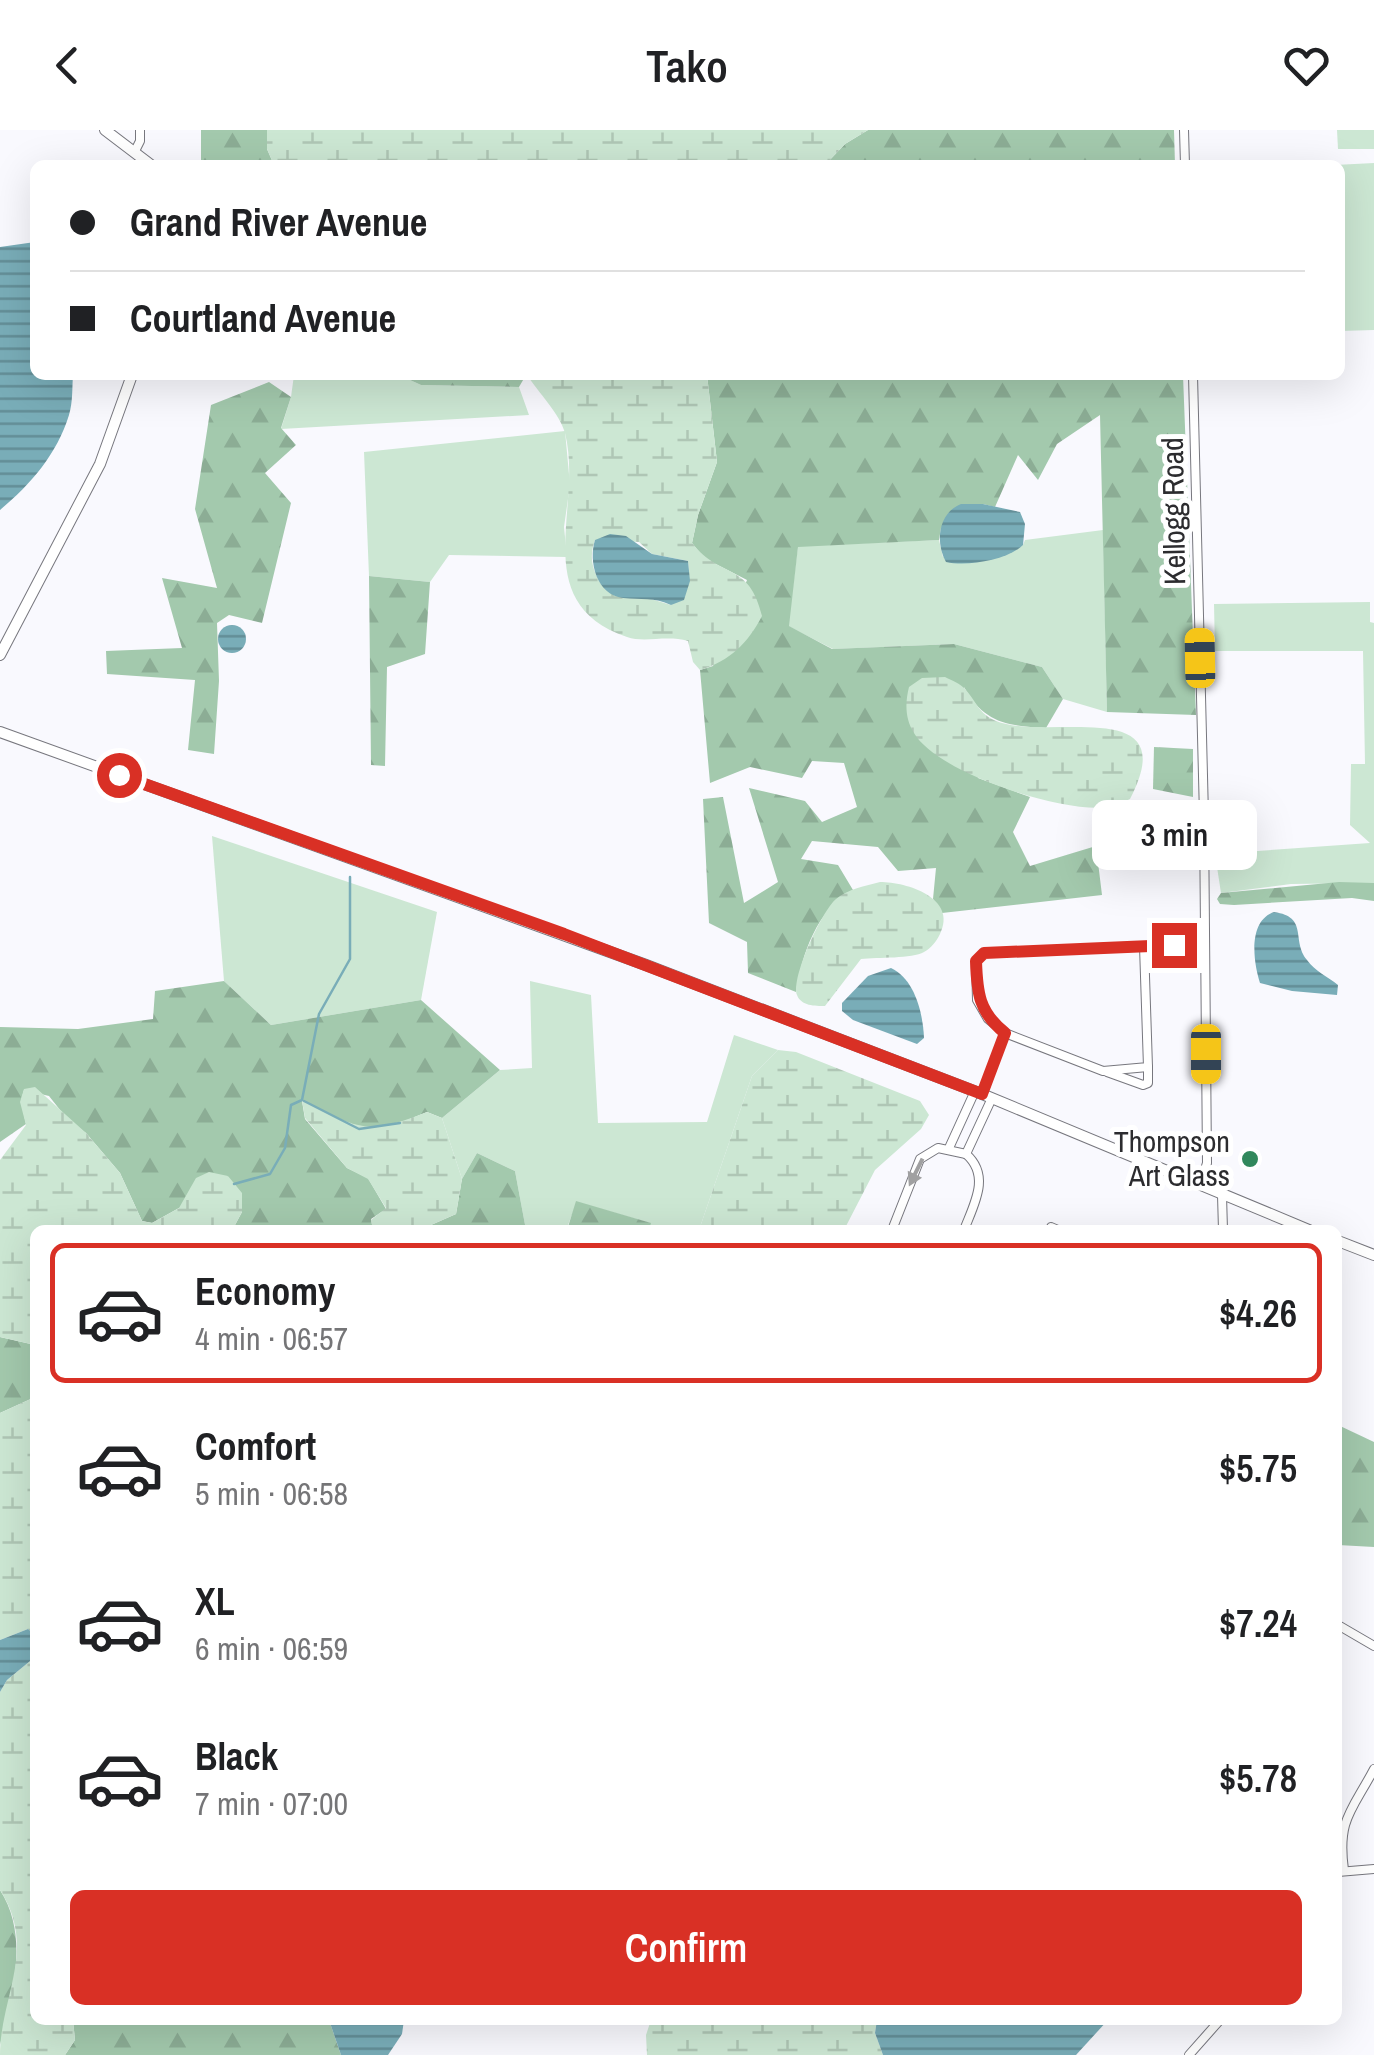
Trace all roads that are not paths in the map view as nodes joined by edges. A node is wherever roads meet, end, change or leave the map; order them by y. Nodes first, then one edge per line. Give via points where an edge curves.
1 (105, 130) edge
2 (140, 130) edge
3 (1184, 130) edge
4 (136, 151) junction
5 (145, 160) edge
6 (1185, 160) edge
7 (130, 380) edge
8 (1193, 380) edge
9 (0, 655) edge
10 (0, 732) edge
11 (1205, 944) junction
12 (1144, 946) junction
13 (1005, 1033) junction
14 (1148, 1067) junction
15 (1103, 1070) junction
16 (983, 1094) junction
17 (949, 1148) junction
18 (966, 1154) junction
19 (1200, 1186) junction
20 (1222, 1195) junction
21 (894, 1225) edge
22 (966, 1225) edge
23 (1223, 1225) edge
24 (1297, 1225) edge
25 (1342, 1243) edge
26 (1374, 1255) edge
27 (1342, 1626) edge
28 (1374, 1646) edge
29 (1374, 1768) edge
30 (1342, 1829) edge
31 (1374, 1870) edge
32 (1342, 1871) edge
33 (1216, 2025) edge
34 (1189, 2055) edge

1 - 4 main road
2 - 4 street
3 - 6 street
4 - 5 main road
7 - 9 main road via 92,481
8 - 11 street, Kellogg Road
10 - 16 main road via 564,934
11 - 12 street
11 - 19 street, Kellogg Road via 1207,1163
12 - 13 street via 984,953 976,961 978,1000
12 - 14 street
13 - 15 street
13 - 16 street
14 - 15 street
14 - 15 street via 1143,1085
16 - 17 street
16 - 18 street
16 - 19 main road
17 - 18 street
17 -> 21 street via 920,1159
18 - 22 street via 980,1186
19 - 20 main road
20 - 23 street
20 - 24 main road
25 - 26 main road
27 - 28 street
29 - 30 street
31 - 32 street
33 - 34 street

